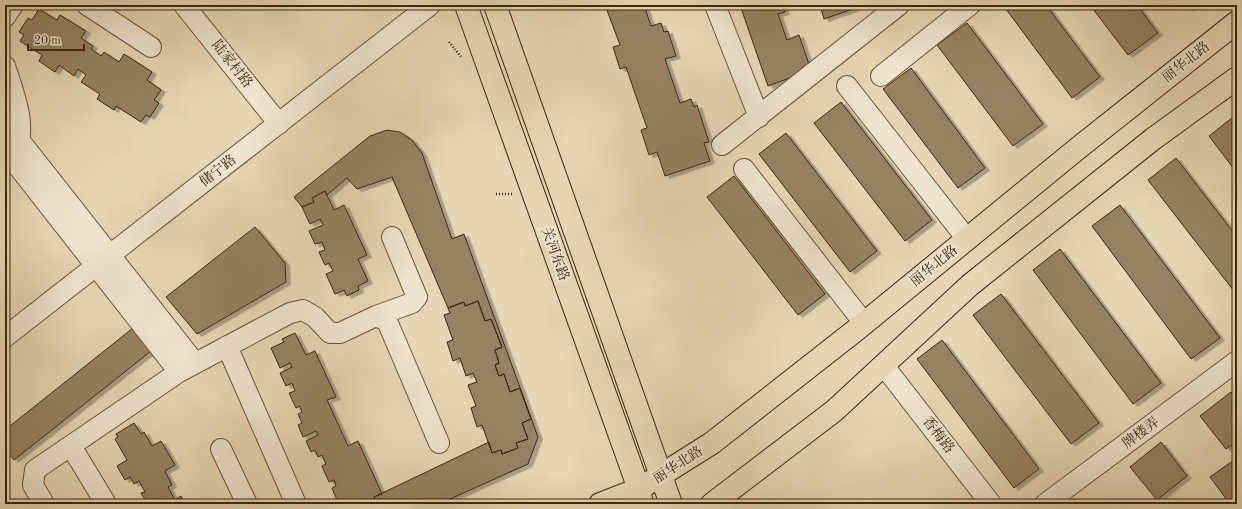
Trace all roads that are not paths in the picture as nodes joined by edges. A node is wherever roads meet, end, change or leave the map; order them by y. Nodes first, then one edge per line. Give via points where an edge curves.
1 (13, 5) edge
2 (87, 5) edge
3 (184, 5) edge
4 (430, 5) edge
5 (466, 5) edge
6 (495, 5) edge
7 (715, 5) edge
8 (899, 5) edge
9 (970, 5) edge
10 (5, 17) edge
11 (1237, 22) edge
12 (151, 47) dead end
13 (5, 66) edge
14 (881, 76) dead end
15 (1237, 78) edge
16 (847, 86) dead end
17 (759, 117) junction
18 (279, 124) junction
19 (20, 141) junction
20 (722, 145) dead end
21 (9, 165) edge
22 (744, 169) dead end
23 (392, 237) dead end
24 (967, 239) junction
25 (104, 260) junction
26 (376, 316) junction
27 (864, 323) junction
28 (5, 337) edge
29 (227, 346) junction
30 (1237, 361) edge
31 (884, 366) junction
32 (187, 367) junction
33 (439, 443) dead end
34 (71, 446) junction
35 (221, 449) dead end
36 (660, 477) junction
37 (636, 499) edge
38 (44, 504) edge
39 (106, 504) edge
40 (247, 504) edge
41 (296, 504) edge
42 (600, 504) edge
43 (671, 504) edge
44 (712, 504) edge
45 (991, 504) edge
46 (1045, 504) edge

1 - 10 street
2 - 12 street
3 - 18 street, 陆家村路
4 - 18 street, 储宁路
5 - 37 main road, 关河东路
6 - 36 main road, 关河东路
7 - 17 street
8 - 17 street
9 - 14 street
11 - 24 main road, 丽华北路
13 - 19 street via 20,113
15 - 31 main road via 1153,139 970,285
16 - 24 street
17 - 20 street
18 - 25 street, 储宁路
19 - 21 street
19 - 25 street
21 - 25 street
22 - 27 street
23 - 26 street via 417,297 412,303
24 - 27 main road, 丽华北路
25 - 28 street, 储宁路
25 - 32 street
26 - 29 street via 340,333 330,333 315,317 303,310 290,313
26 - 33 street via 387,321
27 - 36 main road, 丽华北路 via 712,443
29 - 32 street
29 - 41 street
30 - 46 street, 牌楼弄
31 - 44 main road via 834,411
31 - 45 street, 香梅路
32 - 34 street
34 - 38 street via 35,470 33,485
34 - 39 street
35 - 40 street
36 - 37 main road, 丽华北路
36 - 43 main road, 关河东路
37 - 42 main road, 丽华北路

